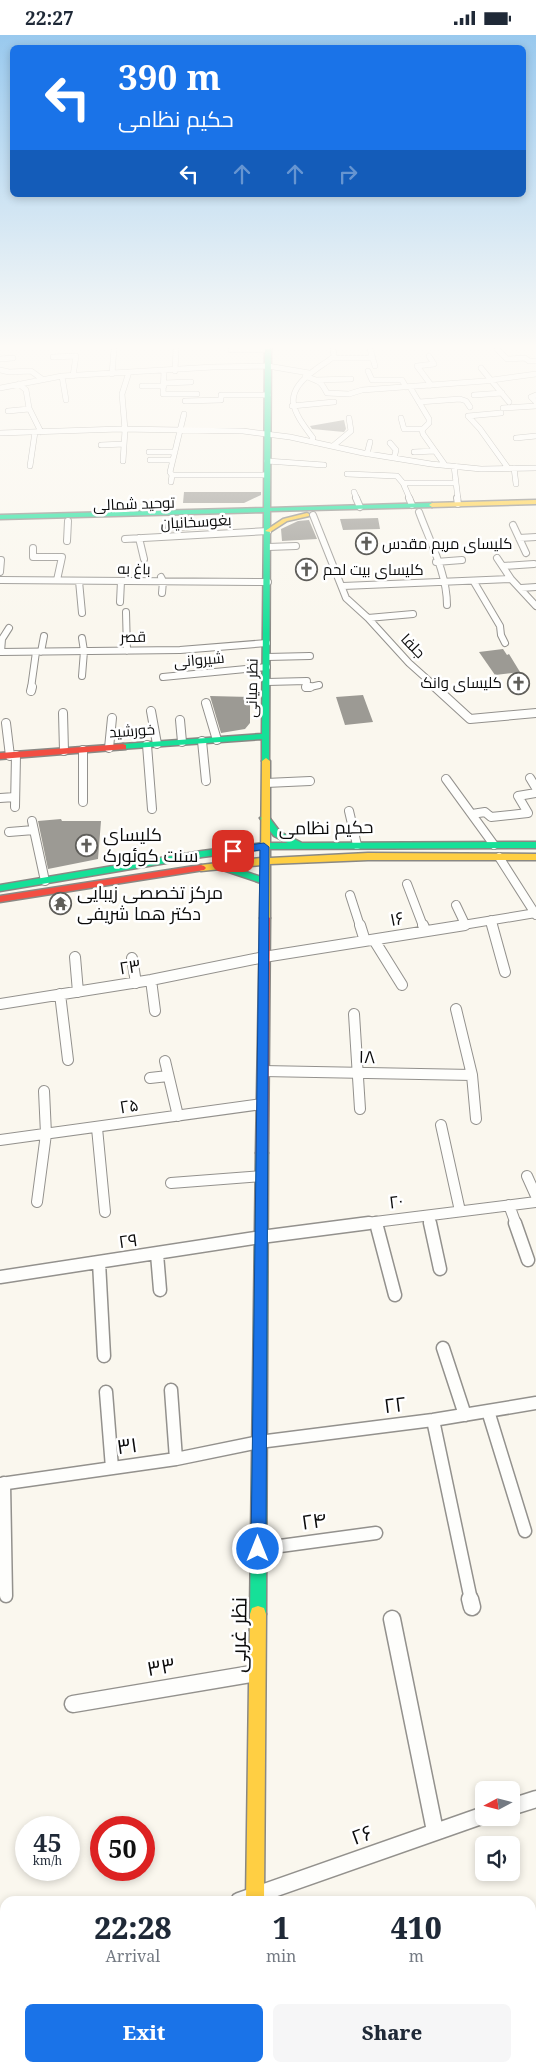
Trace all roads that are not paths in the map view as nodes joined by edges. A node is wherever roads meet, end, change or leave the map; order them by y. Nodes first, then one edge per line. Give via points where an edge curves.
1 (35, 444) edge
2 (123, 444) edge
3 (124, 444) edge
4 (177, 444) edge
5 (267, 444) edge
6 (310, 444) edge
7 (325, 444) edge
8 (335, 444) edge
9 (369, 444) edge
10 (391, 444) edge
11 (431, 444) edge
12 (492, 444) edge
13 (101, 445) dead end
14 (333, 446) junction
15 (307, 448) dead end
16 (149, 451) dead end
17 (435, 451) junction
18 (175, 452) junction
19 (414, 452) dead end
20 (367, 454) junction
21 (394, 458) junction
22 (150, 460) dead end
23 (173, 460) junction
24 (123, 461) dead end
25 (267, 461) junction
26 (324, 465) dead end
27 (445, 465) junction
28 (30, 466) dead end
29 (454, 466) junction
30 (511, 468) junction
31 (536, 468) edge
32 (347, 474) dead end
33 (172, 475) junction
34 (267, 475) junction
35 (171, 482) dead end
36 (402, 483) junction
37 (456, 483) junction
38 (516, 484) dead end
39 (267, 491) junction
40 (354, 492) dead end
41 (536, 502) edge
42 (458, 504) junction
43 (360, 507) junction
44 (415, 509) junction
45 (536, 509) edge
46 (224, 511) junction
47 (268, 513) junction
48 (310, 515) junction
49 (0, 517) edge
50 (68, 521) junction
51 (0, 523) edge
52 (513, 525) dead end
53 (268, 531) junction
54 (536, 537) edge
55 (139, 538) junction
56 (519, 538) junction
57 (125, 539) dead end
58 (67, 541) dead end
59 (296, 546) dead end
60 (268, 547) junction
61 (33, 548) dead end
62 (526, 553) dead end
63 (497, 558) dead end
64 (144, 559) dead end
65 (2, 560) dead end
66 (462, 560) dead end
67 (436, 562) junction
68 (534, 564) dead end
69 (503, 566) junction
70 (0, 572) edge
71 (162, 579) junction
72 (511, 579) junction
73 (0, 580) edge
74 (57, 581) junction
75 (79, 581) junction
76 (121, 581) junction
77 (268, 582) junction
78 (474, 582) junction
79 (444, 583) junction
80 (343, 586) junction
81 (536, 587) edge
82 (521, 588) junction
83 (162, 593) dead end
84 (120, 602) dead end
85 (447, 605) dead end
86 (536, 605) edge
87 (126, 612) dead end
88 (82, 613) dead end
89 (413, 614) dead end
90 (368, 618) junction
91 (9, 628) dead end
92 (44, 636) dead end
93 (82, 638) dead end
94 (267, 643) junction
95 (505, 643) dead end
96 (165, 650) junction
97 (84, 651) junction
98 (127, 651) junction
99 (1, 652) edge
100 (38, 652) junction
101 (310, 656) dead end
102 (166, 661) dead end
103 (267, 662) junction
104 (82, 676) dead end
105 (163, 677) dead end
106 (267, 682) junction
107 (319, 685) dead end
108 (30, 691) dead end
109 (206, 703) dead end
110 (152, 711) dead end
111 (63, 713) dead end
112 (536, 713) edge
113 (112, 718) dead end
114 (180, 719) dead end
115 (6, 723) dead end
116 (266, 736) junction
117 (217, 740) junction
118 (202, 741) junction
119 (182, 742) junction
120 (152, 745) junction
121 (109, 748) junction
122 (84, 750) junction
123 (64, 751) junction
124 (9, 756) edge
125 (530, 778) dead end
126 (446, 779) dead end
127 (206, 781) dead end
128 (310, 781) dead end
129 (266, 783) junction
130 (536, 788) edge
131 (536, 793) edge
132 (15, 797) junction
133 (0, 798) edge
134 (83, 801) dead end
135 (15, 807) dead end
136 (152, 809) dead end
137 (350, 811) dead end
138 (472, 814) junction
139 (265, 818) junction
140 (9, 832) dead end
141 (357, 845) junction
142 (494, 845) junction
143 (536, 845) edge
144 (302, 846) junction
145 (264, 847) junction
146 (500, 857) junction
147 (536, 857) edge
148 (303, 858) junction
149 (265, 860) junction
150 (217, 865) junction
151 (45, 881) junction
152 (264, 881) junction
153 (407, 884) dead end
154 (0, 888) edge
155 (350, 895) dead end
156 (0, 899) edge
157 (456, 905) dead end
158 (536, 914) edge
159 (491, 920) junction
160 (465, 924) junction
161 (425, 930) junction
162 (369, 941) junction
163 (75, 957) dead end
164 (264, 957) junction
165 (132, 958) dead end
166 (505, 972) dead end
167 (151, 980) junction
168 (136, 983) junction
169 (402, 985) dead end
170 (78, 991) junction
171 (60, 994) junction
172 (0, 1004) edge
173 (456, 1009) dead end
174 (155, 1011) dead end
175 (354, 1014) dead end
176 (68, 1060) dead end
177 (165, 1061) dead end
178 (263, 1071) junction
179 (356, 1073) junction
180 (472, 1075) junction
181 (168, 1076) junction
182 (150, 1078) dead end
183 (44, 1091) dead end
184 (262, 1104) junction
185 (360, 1109) dead end
186 (178, 1116) junction
187 (476, 1119) dead end
188 (442, 1125) dead end
189 (97, 1129) junction
190 (46, 1134) junction
191 (0, 1140) edge
192 (262, 1176) junction
193 (527, 1176) dead end
194 (171, 1183) dead end
195 (536, 1196) edge
196 (38, 1201) dead end
197 (536, 1202) edge
198 (508, 1205) junction
199 (460, 1211) junction
200 (105, 1212) dead end
201 (428, 1216) junction
202 (376, 1222) junction
203 (261, 1237) junction
204 (157, 1254) junction
205 (528, 1260) dead end
206 (99, 1262) junction
207 (440, 1269) dead end
208 (0, 1277) edge
209 (160, 1290) dead end
210 (394, 1295) dead end
211 (444, 1348) dead end
212 (104, 1356) dead end
213 (171, 1390) dead end
214 (106, 1391) dead end
215 (536, 1403) edge
216 (488, 1411) junction
217 (465, 1415) junction
218 (433, 1420) junction
219 (259, 1442) junction
220 (176, 1459) junction
221 (112, 1468) junction
222 (2, 1483) edge
223 (525, 1531) dead end
224 (376, 1533) dead end
225 (258, 1549) junction
226 (6, 1596) dead end
227 (472, 1607) dead end
228 (392, 1619) dead end
229 (257, 1673) junction
230 (73, 1704) dead end
231 (536, 1799) edge
232 (520, 1804) edge
233 (475, 1818) edge
234 (435, 1831) junction
235 (250, 1896) edge
236 (261, 1896) edge

1 - 28 street
2 - 13 street
3 - 24 street
4 - 18 street
5 - 25 main road, نظر میانی
6 - 15 street
7 - 14 street
8 - 14 street
9 - 20 street
10 - 21 street via 396,450
11 - 17 street
12 - 30 street
14 - 20 street
16 - 18 street
17 - 19 street
17 - 27 street
18 - 23 street
20 - 21 street
21 - 27 street
22 - 23 street
23 - 33 street
25 - 26 street
25 - 34 main road, نظر میانی
27 - 29 street
29 - 30 street
29 - 37 street
30 - 31 street
30 - 38 street
32 - 36 street via 395,476
33 - 34 street
33 - 35 street
34 - 39 main road, نظر میانی
36 - 37 street
36 - 44 street
37 - 42 street
39 - 46 main road via 260,501
39 - 47 main road, نظر میانی
40 - 43 street
41 - 42 main road
42 - 44 main road
43 - 44 main road
43 - 47 main road
44 - 45 main road
44 - 48 main road
44 - 67 street
46 - 47 main road, توحید شمالی
46 - 49 main road, توحید شمالی
47 - 48 main road
47 - 50 main road, توحید شمالی
47 - 53 main road, نظر میانی
48 - 53 main road via 285,521
48 - 80 street, جلفا
50 - 51 main road, توحید شمالی
50 - 58 street
52 - 56 street
53 - 55 street, بغوسخانیان
53 - 60 main road, نظر میانی
54 - 56 street
55 - 57 street, بغوسخانیان
55 - 64 street
56 - 62 street
59 - 60 street
60 - 77 main road, نظر میانی
61 - 74 street via 33,557 62,557
63 - 69 street
65 - 70 street
66 - 67 street
67 - 79 street
68 - 69 street
69 - 72 street
71 - 76 street, باغ به
71 - 77 street, باغ به
71 - 83 street
72 - 78 street
72 - 82 street
73 - 74 street, باغ به
74 - 75 street, باغ به
75 - 76 street, باغ به
75 - 88 street
76 - 84 street
77 - 94 main road, نظر میانی
78 - 79 street
78 - 95 street via 500,626
79 - 80 street
79 - 85 street
80 - 90 street, جلفا via 346,598
81 - 82 street
82 - 86 street
87 - 98 street
89 - 90 street
90 - 112 street, جلفا via 409,663 470,719
91 - 99 street via 2,639
92 - 100 street
93 - 97 street
94 - 96 street, قصر
94 - 103 main road, نظر میانی
96 - 98 street, قصر
96 - 102 street
97 - 98 street, قصر
97 - 100 street, قصر
97 - 104 street
99 - 100 street, قصر
100 - 108 street
101 - 103 street, شیروانی
103 - 105 street, شیروانی
103 - 106 main road, نظر میانی
106 - 107 street via 307,681 306,688
106 - 116 main road, نظر میانی
109 - 117 street
110 - 120 street
111 - 123 street
113 - 121 street
114 - 119 street
115 - 124 street
116 - 117 main road, خورشید
116 - 129 main road, نظر میانی
117 - 118 main road, خورشید
118 - 119 main road, خورشید
118 - 127 street
119 - 120 main road, خورشید
120 - 121 main road, خورشید
120 - 136 street
121 - 122 main road, خورشید
122 - 123 main road, خورشید
122 - 134 street
123 - 124 main road, خورشید
124 - 132 street
125 - 130 street
126 - 138 street
128 - 129 street
129 - 139 main road, نظر میانی
131 - 138 street via 518,796 528,813 491,817 485,812
132 - 133 street
132 - 135 street
137 - 141 street
138 - 142 street
139 - 144 main road via 278,834
139 - 145 main road, نظر میانی
140 - 151 street via 33,825
141 - 142 main road, حکیم نظامی
141 - 144 main road, حکیم نظامی
142 - 143 main road, حکیم نظامی
144 - 145 main road, حکیم نظامی
145 - 149 main road, نظر میانی
145 - 151 main road, حکیم نظامی via 202,854
146 - 147 main road, حکیم نظامی
146 - 148 main road, حکیم نظامی
146 - 158 street
148 - 149 main road, حکیم نظامی
148 - 152 main road
149 - 150 main road, حکیم نظامی
149 - 152 main road, نظر غربی
150 - 152 main road
150 - 156 main road, حکیم نظامی
151 - 154 main road, حکیم نظامی
152 - 164 main road, نظر غربی
153 - 161 street
155 - 162 street
157 - 160 street
158 - 159 street, ۱۶
159 - 160 street, ۱۶
159 - 166 street
160 - 161 street, ۱۶
161 - 162 street, ۱۶
162 - 164 street, ۱۶
162 - 169 street
163 - 170 street
164 - 167 street, ۲۳
164 - 178 main road, نظر غربی
165 - 168 street
167 - 168 street, ۲۳
167 - 174 street
168 - 170 street, ۲۳
170 - 171 street, ۲۳
171 - 172 street, ۲۳
171 - 176 street
173 - 180 street
175 - 179 street
177 - 181 street
178 - 179 street, ۱۸
178 - 184 main road, نظر غربی
179 - 180 street, ۱۸
179 - 185 street
180 - 187 street
181 - 182 street
181 - 186 street
183 - 190 street
184 - 186 street, ۲۵
184 - 192 main road, نظر غربی
186 - 189 street, ۲۵
188 - 199 street
189 - 190 street, ۲۵
189 - 200 street
190 - 191 street, ۲۵
190 - 196 street
192 - 194 street
192 - 203 main road, نظر غربی
193 - 195 street
197 - 198 street, ۲۰
198 - 199 street, ۲۰
198 - 205 street
199 - 201 street, ۲۰
201 - 202 street, ۲۰
201 - 207 street
202 - 203 street, ۲۰
202 - 210 street
203 - 204 street, ۲۹
203 - 219 main road, نظر غربی
204 - 206 street, ۲۹
204 - 209 street
206 - 208 street, ۲۹
206 - 212 street
211 - 217 street
213 - 220 street
214 - 221 street
215 - 216 street, ۲۲
216 - 217 street, ۲۲
216 - 223 street
217 - 218 street, ۲۲
218 - 219 street, ۲۲
218 - 227 street
219 - 220 street, ۳۱
219 - 225 main road, نظر غربی
220 - 221 street, ۳۱
221 - 222 street, ۳۱
222 - 226 street
224 - 225 street, ۲۴
225 - 229 main road, نظر غربی
228 - 234 street
229 - 230 street, ۳۳
229 - 235 main road, نظر غربی
231 - 232 street
233 - 234 street, ۲۶
234 - 236 street, ۲۶

